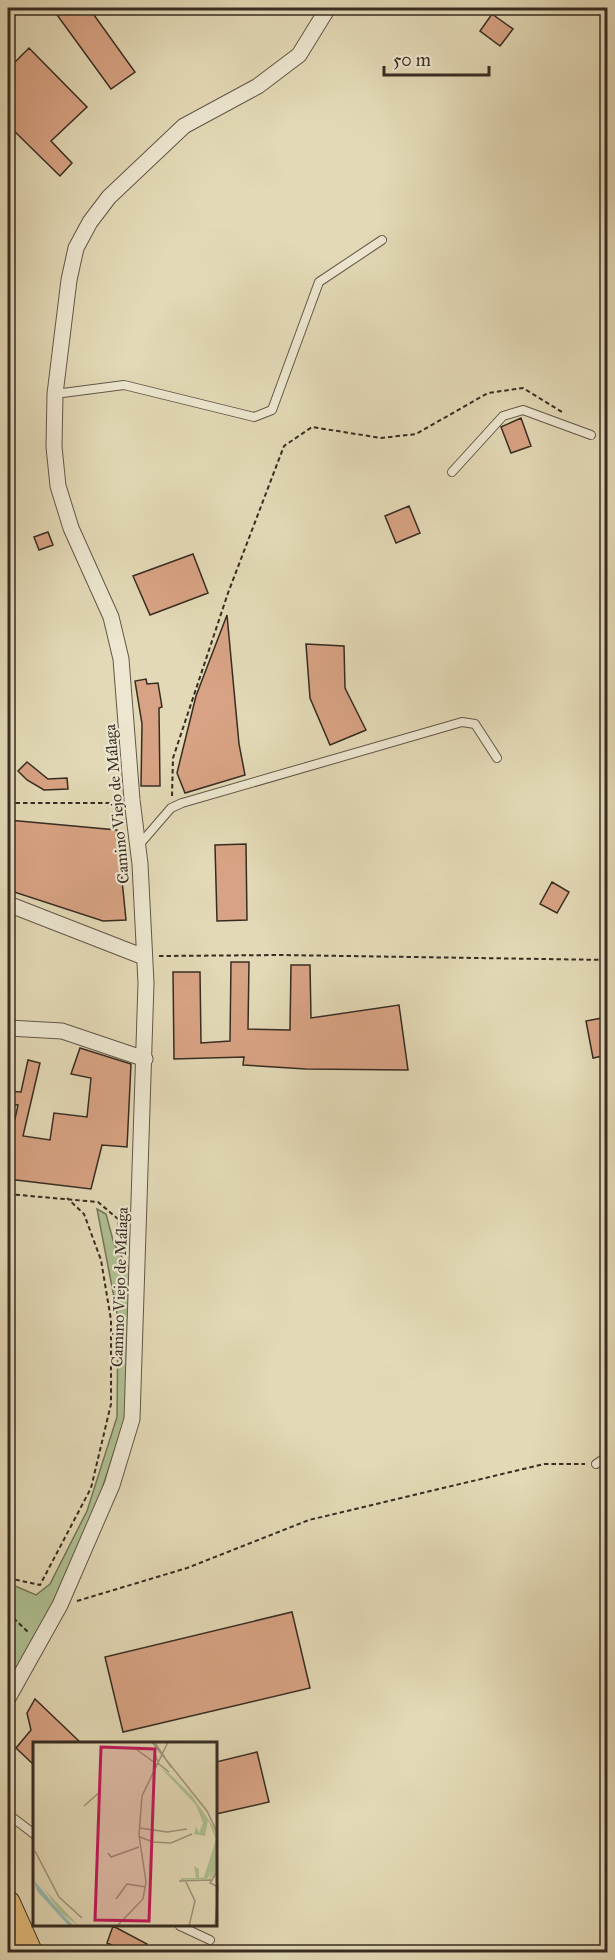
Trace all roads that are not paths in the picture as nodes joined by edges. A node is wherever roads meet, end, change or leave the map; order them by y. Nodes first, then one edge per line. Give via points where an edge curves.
1 (328, 8) edge
2 (382, 240) dead end
3 (55, 394) junction
4 (591, 435) road end
5 (452, 472) dead end
6 (497, 758) dead end
7 (139, 845) junction
8 (8, 904) edge
9 (144, 957) junction
10 (8, 1028) edge
11 (145, 1059) junction
12 (608, 1456) edge
13 (596, 1464) road end
14 (8, 1698) edge
15 (8, 1814) edge
16 (33, 1833) edge
17 (8, 1903) edge
18 (182, 1927) edge
19 (210, 1940) dead end
20 (30, 1953) edge

1 - 3 street, Camino Viejo de Málaga via 299,55 258,86 184,126 108,197 90,222 76,248 69,280
2 - 3 lane via 319,282 272,410 254,417 124,384
3 - 7 street, Camino Viejo de Málaga via 58,486 71,528 111,617 121,659
4 - 5 lane via 522,410 503,416
6 - 7 lane via 475,724 462,722 171,808
7 - 9 street, Camino Viejo de Málaga
8 - 9 street
9 - 11 street, Camino Viejo de Málaga
10 - 11 street via 62,1031
11 - 14 street, Camino Viejo de Málaga via 132,1419 112,1485 60,1605
12 - 13 lane
15 - 16 lane
17 - 20 main road
18 - 19 lane

